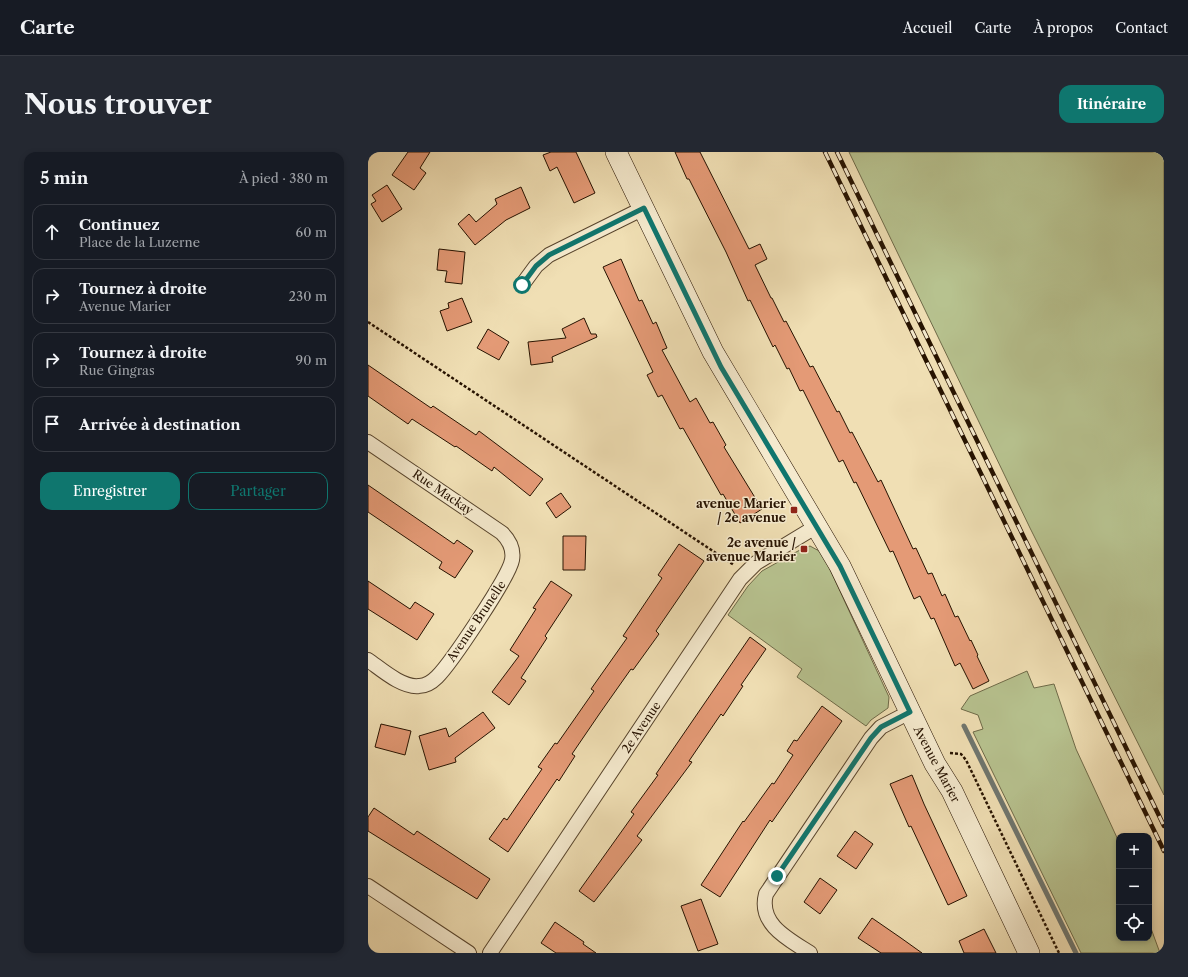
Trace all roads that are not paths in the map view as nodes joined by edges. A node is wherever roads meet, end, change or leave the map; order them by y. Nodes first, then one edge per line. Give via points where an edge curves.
1 (616, 152) edge
2 (644, 208) junction
3 (522, 285) dead end
4 (368, 442) edge
5 (817, 526) junction
6 (512, 548) joint
7 (368, 660) edge
8 (910, 712) junction
9 (368, 886) edge
10 (469, 953) edge
11 (490, 953) edge
12 (810, 953) edge
13 (1030, 953) edge

1 - 2 street, Avenue Marier
2 - 3 street via 549,255 536,266
2 - 5 street, Avenue Marier via 713,352
4 - 6 street, Rue Mackay via 496,528 509,540
5 - 8 street, Avenue Marier via 843,572
5 - 11 street, 2e Avenue via 765,557 745,573
6 - 7 street, Avenue Brunelle via 512,560 506,577 443,670 433,680 416,687 406,684
8 - 12 street via 881,727 871,738 766,894 764,906 770,924
8 - 13 street, Avenue Marier via 935,764 952,791
9 - 10 street

